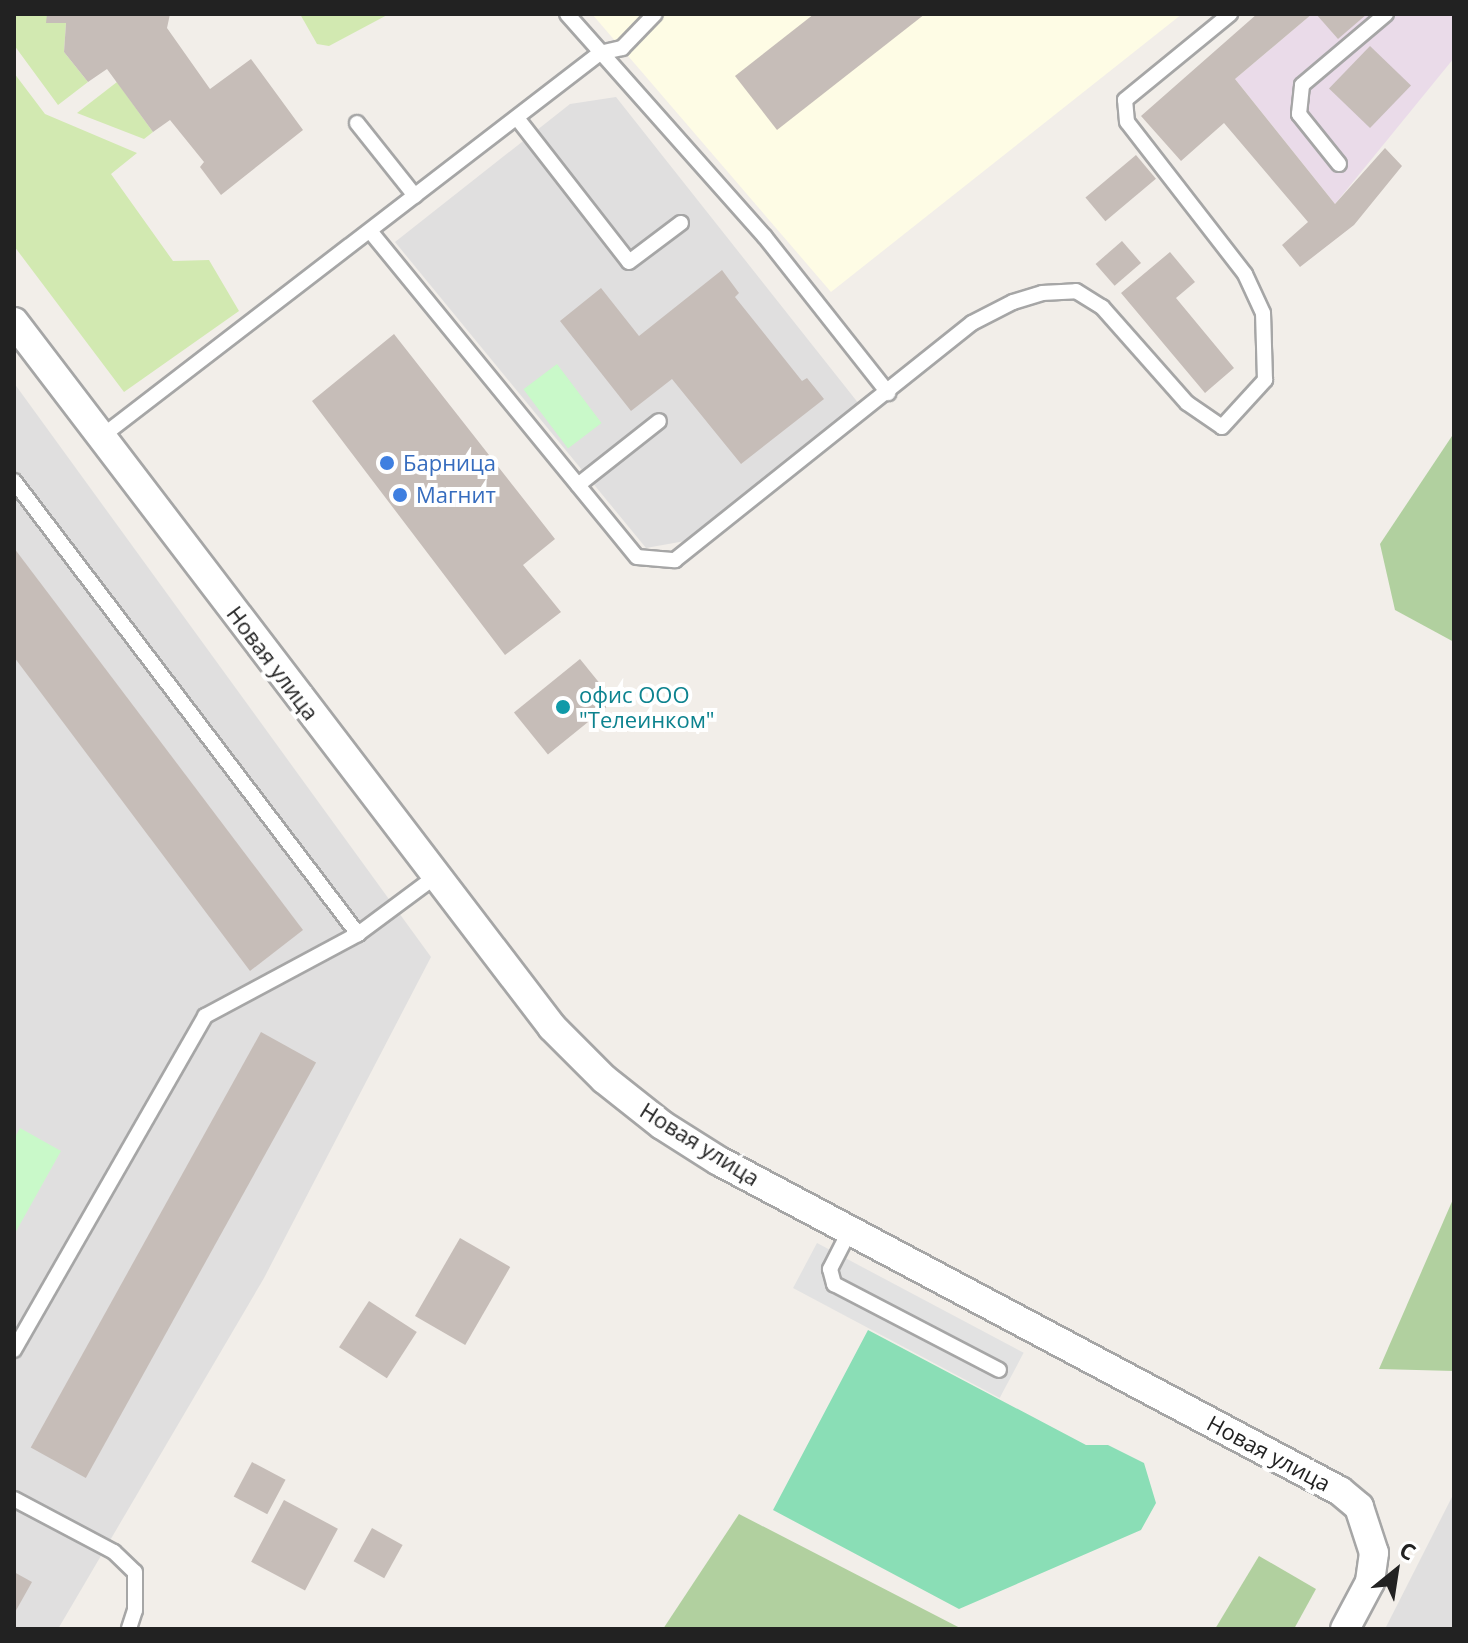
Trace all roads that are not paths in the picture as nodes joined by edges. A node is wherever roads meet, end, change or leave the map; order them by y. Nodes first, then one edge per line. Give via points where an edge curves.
1 (567, 14) edge
2 (655, 14) edge
3 (1230, 14) edge
4 (1386, 14) edge
5 (600, 53) junction
6 (517, 118) junction
7 (357, 123) dead end
8 (1339, 164) dead end
9 (415, 196) junction
10 (681, 223) dead end
11 (370, 231) junction
12 (14, 322) edge
13 (888, 393) junction
14 (659, 421) dead end
15 (101, 437) junction
16 (14, 481) edge
17 (578, 485) junction
18 (436, 876) junction
19 (358, 934) junction
20 (850, 1230) junction
21 (14, 1350) edge
22 (999, 1370) dead end
23 (14, 1499) edge
24 (129, 1629) edge
25 (1345, 1629) edge

1 - 5 lane
2 - 5 lane via 622,48
3 - 13 lane via 1125,100 1127,122 1245,274 1263,313 1265,380 1249,402 1222,427 1187,403 1130,334 1076,291 1013,302 972,323
4 - 8 lane via 1302,85 1299,114
5 - 6 lane
5 - 13 lane via 765,237
6 - 9 lane
6 - 10 lane via 629,262
7 - 9 lane
9 - 11 lane
11 - 15 lane
11 - 17 lane
12 - 15 street, Новая улица
13 - 17 lane via 675,560 637,557
14 - 17 lane
15 - 18 street, Новая улица
16 - 19 lane
18 - 19 lane
18 - 20 street, Новая улица via 552,1027 604,1079 719,1161
19 - 21 lane via 205,1016
20 - 22 lane via 830,1269 834,1284
20 - 25 street, Новая улица via 1340,1491 1359,1507 1374,1553 1370,1582
23 - 24 lane via 114,1552 135,1572

